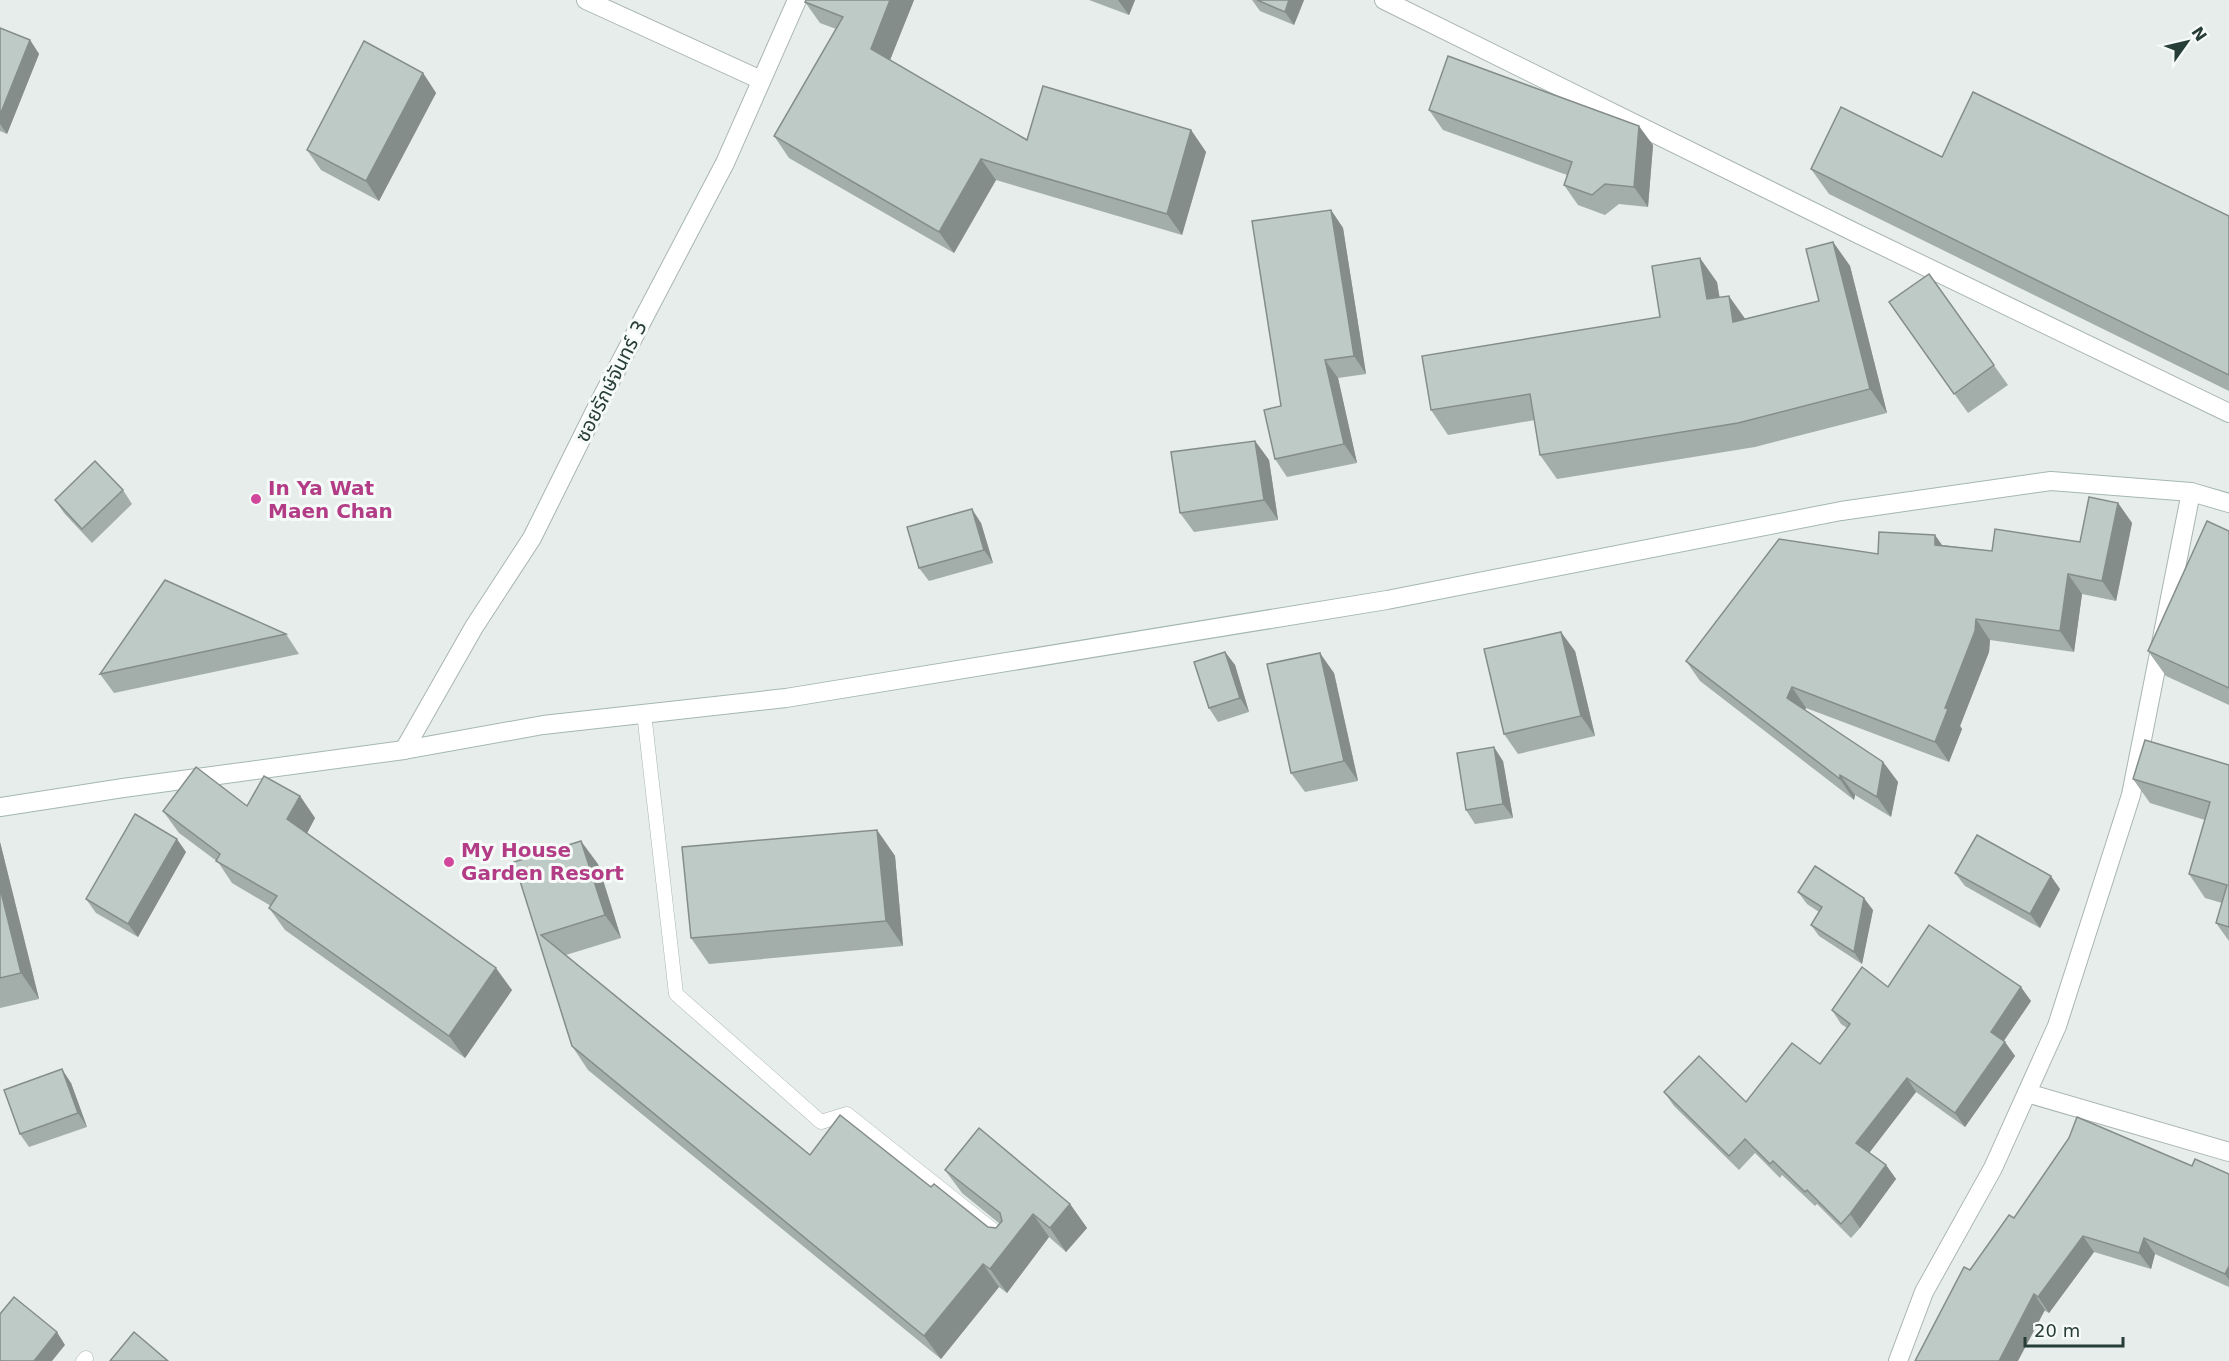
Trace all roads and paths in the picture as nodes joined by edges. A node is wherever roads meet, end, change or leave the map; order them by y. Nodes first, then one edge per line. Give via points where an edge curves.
1 (586, 0) edge
2 (797, 0) edge
3 (1384, 0) edge
4 (761, 80) junction
5 (2229, 413) edge
6 (2191, 492) junction
7 (2229, 503) edge
8 (644, 713) junction
9 (404, 750) junction
10 (0, 807) edge
11 (2027, 1093) junction
12 (2229, 1152) edge
13 (1010, 1243) edge
14 (1898, 1361) edge

1 - 4 street
2 - 4 street, ซอยรักษ์จันทร์ 3
3 - 5 street
4 - 9 street, ซอยรักษ์จันทร์ 3 via 724,163 532,538 474,627
6 - 7 street
6 - 8 street via 2051,481 1841,511 1387,600 786,698
6 - 11 street via 2131,795 2057,1026
8 - 9 street via 543,725
8 - 13 lane via 676,994 822,1122 847,1114
9 - 10 street
11 - 12 street
11 - 14 street via 1993,1168 1924,1292

